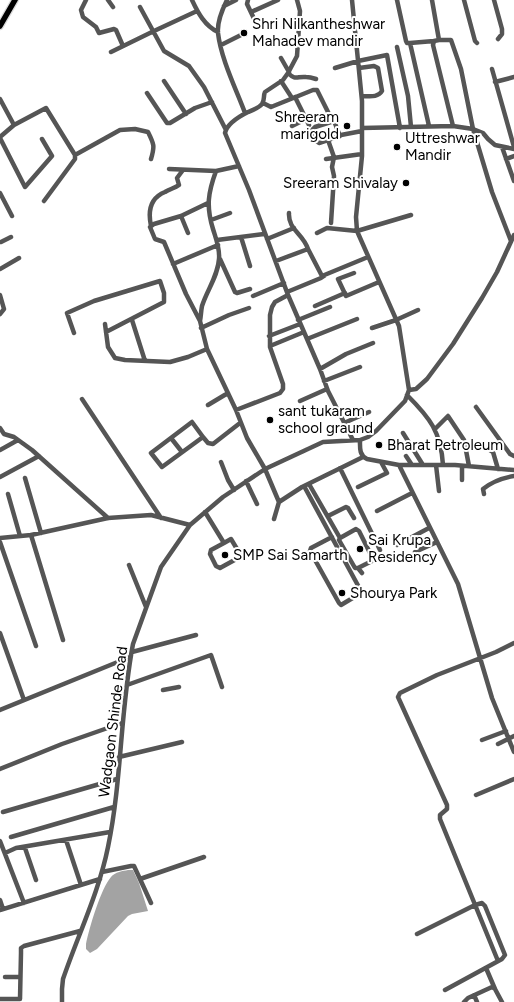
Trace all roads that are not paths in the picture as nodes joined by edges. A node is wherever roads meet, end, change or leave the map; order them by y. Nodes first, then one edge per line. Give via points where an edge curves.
1 (15, 0) edge
2 (86, 0) edge
3 (108, 0) edge
4 (192, 0) edge
5 (227, 0) edge
6 (236, 0) edge
7 (248, 0) edge
8 (278, 0) edge
9 (297, 0) edge
10 (352, 0) edge
11 (397, 0) edge
12 (432, 0) edge
13 (464, 0) edge
14 (494, 0) edge
15 (224, 6) junction
16 (113, 7) dead end
17 (140, 7) dead end
18 (197, 11) junction
19 (251, 12) junction
20 (0, 26) edge
21 (258, 27) dead end
22 (154, 31) junction
23 (218, 32) junction
24 (241, 35) dead end
25 (498, 39) dead end
26 (437, 40) junction
27 (410, 43) junction
28 (477, 44) dead end
29 (221, 45) junction
30 (123, 46) junction
31 (397, 47) dead end
32 (111, 52) dead end
33 (281, 58) dead end
34 (358, 61) junction
35 (335, 68) dead end
36 (359, 68) junction
37 (492, 69) dead end
38 (289, 72) junction
39 (514, 77) edge
40 (316, 79) dead end
41 (164, 81) dead end
42 (281, 81) junction
43 (495, 82) junction
44 (147, 93) dead end
45 (362, 96) junction
46 (293, 98) junction
47 (0, 99) edge
48 (212, 102) junction
49 (263, 103) junction
50 (245, 113) junction
51 (186, 114) junction
52 (330, 116) dead end
53 (306, 119) junction
54 (14, 125) junction
55 (309, 125) dead end
56 (292, 126) dead end
57 (429, 126) junction
58 (452, 126) junction
59 (411, 127) junction
60 (400, 128) junction
61 (473, 129) junction
62 (226, 130) junction
63 (362, 130) junction
64 (340, 136) junction
65 (0, 138) edge
66 (42, 139) dead end
67 (328, 140) junction
68 (502, 147) junction
69 (514, 148) edge
70 (362, 154) junction
71 (75, 155) junction
72 (514, 156) edge
73 (334, 157) junction
74 (151, 159) dead end
75 (326, 159) dead end
76 (506, 159) junction
77 (239, 166) junction
78 (169, 169) dead end
79 (183, 170) junction
80 (216, 171) junction
81 (514, 181) edge
82 (0, 193) edge
83 (44, 201) dead end
84 (208, 203) junction
85 (230, 213) dead end
86 (289, 213) dead end
87 (411, 215) dead end
88 (12, 216) dead end
89 (181, 216) junction
90 (211, 220) junction
91 (331, 223) dead end
92 (151, 226) junction
93 (294, 228) junction
94 (357, 231) junction
95 (188, 233) dead end
96 (317, 233) dead end
97 (264, 234) junction
98 (0, 235) edge
99 (514, 235) edge
100 (11, 237) dead end
101 (241, 237) junction
102 (267, 239) junction
103 (511, 241) junction
104 (0, 242) edge
105 (217, 242) junction
106 (308, 249) junction
107 (219, 257) junction
108 (368, 257) junction
109 (19, 258) dead end
110 (276, 260) junction
111 (173, 264) junction
112 (250, 266) dead end
113 (0, 268) edge
114 (354, 272) dead end
115 (324, 276) junction
116 (379, 282) junction
117 (284, 283) junction
118 (250, 289) dead end
119 (287, 293) junction
120 (344, 293) junction
121 (0, 295) edge
122 (252, 296) dead end
123 (315, 306) dead end
124 (249, 308) dead end
125 (330, 308) dead end
126 (418, 310) dead end
127 (0, 314) edge
128 (357, 319) dead end
129 (132, 320) junction
130 (396, 320) junction
131 (200, 321) junction
132 (299, 322) junction
133 (106, 324) dead end
134 (202, 328) junction
135 (372, 328) dead end
136 (106, 332) junction
137 (304, 332) junction
138 (74, 333) dead end
139 (269, 336) junction
140 (307, 339) junction
141 (374, 343) dead end
142 (270, 346) junction
143 (207, 350) junction
144 (145, 361) junction
145 (360, 367) dead end
146 (320, 369) junction
147 (324, 381) junction
148 (327, 389) junction
149 (228, 393) junction
150 (408, 393) junction
151 (82, 399) dead end
152 (300, 401) dead end
153 (208, 405) dead end
154 (476, 407) dead end
155 (236, 410) junction
156 (369, 412) dead end
157 (240, 423) junction
158 (344, 423) junction
159 (0, 428) edge
160 (434, 429) junction
161 (404, 433) dead end
162 (203, 437) junction
163 (171, 438) junction
164 (18, 440) junction
165 (353, 440) junction
166 (360, 440) junction
167 (485, 447) dead end
168 (0, 450) edge
169 (182, 452) junction
170 (39, 456) junction
171 (406, 456) dead end
172 (514, 456) edge
173 (363, 457) junction
174 (221, 462) dead end
175 (381, 462) junction
176 (399, 465) junction
177 (412, 465) junction
178 (423, 465) junction
179 (436, 465) junction
180 (443, 465) junction
181 (462, 466) junction
182 (469, 466) junction
183 (340, 468) junction
184 (265, 469) junction
185 (498, 469) junction
186 (514, 470) edge
187 (514, 476) edge
188 (0, 477) edge
189 (25, 478) dead end
190 (462, 480) dead end
191 (246, 481) junction
192 (310, 484) junction
193 (304, 486) junction
194 (358, 487) dead end
195 (234, 490) junction
196 (439, 491) dead end
197 (412, 493) junction
198 (8, 494) dead end
199 (484, 494) dead end
200 (279, 502) junction
201 (257, 504) dead end
202 (376, 511) dead end
203 (205, 512) junction
204 (328, 516) junction
205 (108, 518) junction
206 (161, 518) junction
207 (354, 518) dead end
208 (274, 519) dead end
209 (190, 525) junction
210 (429, 528) junction
211 (41, 533) junction
212 (31, 535) junction
213 (20, 536) junction
214 (332, 537) junction
215 (0, 538) edge
216 (340, 538) junction
217 (0, 542) edge
218 (224, 542) junction
219 (437, 542) junction
220 (397, 545) dead end
221 (380, 550) dead end
222 (415, 552) dead end
223 (129, 565) dead end
224 (358, 568) junction
225 (362, 574) dead end
226 (146, 607) junction
227 (0, 633) edge
228 (196, 635) dead end
229 (63, 640) dead end
230 (514, 643) edge
231 (36, 646) dead end
232 (131, 655) junction
233 (480, 659) junction
234 (127, 685) junction
235 (222, 687) dead end
236 (179, 688) dead end
237 (163, 690) dead end
238 (24, 700) junction
239 (0, 710) edge
240 (122, 723) junction
241 (506, 731) junction
242 (512, 738) edge
243 (482, 740) dead end
244 (182, 742) dead end
245 (498, 744) dead end
246 (514, 752) edge
247 (119, 757) junction
248 (1, 767) edge
249 (117, 779) junction
250 (514, 779) edge
251 (476, 795) dead end
252 (114, 807) junction
253 (3, 812) dead end
254 (110, 832) junction
255 (11, 836) dead end
256 (66, 840) junction
257 (0, 841) edge
258 (25, 848) junction
259 (5, 853) junction
260 (204, 857) dead end
261 (102, 872) junction
262 (100, 879) junction
263 (140, 879) junction
264 (36, 880) dead end
265 (81, 885) junction
266 (0, 900) edge
267 (24, 903) junction
268 (150, 903) dead end
269 (475, 905) junction
270 (2, 910) edge
271 (80, 931) junction
272 (417, 934) dead end
273 (498, 961) junction
274 (486, 968) junction
275 (5, 977) dead end
276 (20, 978) junction
277 (495, 989) junction
278 (445, 990) dead end
279 (474, 995) junction
280 (0, 999) edge
281 (20, 1000) edge
282 (62, 1002) edge
283 (464, 1002) edge
284 (477, 1002) edge
285 (502, 1002) edge

1 - 20 main road
2 - 30 street via 81,10 83,17 96,27 99,33 116,30
3 - 16 street
4 - 18 street
5 - 15 street
6 - 15 street
7 - 19 street
8 - 19 street
9 - 38 street via 300,11 297,56
10 - 34 street
11 - 27 street via 406,40
12 - 26 street
13 - 28 street
14 - 25 street via 502,29
15 - 23 street
17 - 22 street
18 - 22 street
18 - 23 street via 209,26
19 - 21 street
22 - 30 street
22 - 48 street via 164,50 189,66
23 - 29 street
24 - 29 street
26 - 27 street
26 - 58 street via 433,45
26 - 61 street via 452,42 461,69
27 - 57 street
29 - 50 street
30 - 32 street
31 - 59 street via 408,96
33 - 38 street
34 - 35 street
34 - 36 street
34 - 60 street via 388,55
36 - 45 street
36 - 45 street via 378,68 382,91 377,96
37 - 43 street
38 - 40 street via 294,78 305,76
38 - 42 street
39 - 43 street
41 - 51 street
42 - 46 street
42 - 49 street via 265,92
43 - 69 street
44 - 51 street via 168,123
45 - 63 street
46 - 49 street via 271,107
46 - 52 street via 317,90
46 - 53 street
47 - 54 street
48 - 51 street
48 - 62 street
49 - 50 street
50 - 62 street
53 - 55 street
53 - 56 street
54 - 65 street
54 - 71 street via 46,108
57 - 58 street
57 - 59 street
58 - 61 street
59 - 60 street
60 - 63 street
61 - 68 street
61 - 103 street via 492,192
62 - 77 street via 225,136
63 - 64 street
63 - 70 street
64 - 67 street
64 - 67 street via 334,121 313,128 312,132 317,142
65 - 66 street via 25,187 52,156
67 - 73 street
68 - 69 street
68 - 76 street
70 - 73 street
70 - 94 street
71 - 74 street via 120,130 135,129 148,132 154,148
71 - 83 street via 75,159
72 - 76 street
73 - 75 street
73 - 91 street
76 - 81 street
77 - 80 street
77 - 97 street
78 - 79 street
79 - 80 street
79 - 92 street via 177,178 179,185 164,192 152,203
80 - 84 street
82 - 88 street
84 - 89 street
84 - 90 street
85 - 90 street
86 - 93 street via 289,222
87 - 94 street
89 - 92 street
89 - 95 street
90 - 105 street
92 - 111 street via 155,239 164,242
93 - 102 street
93 - 106 street via 306,242
94 - 96 street via 327,228
94 - 108 street
97 - 101 street
97 - 102 street
98 - 104 street
99 - 103 street
100 - 104 street
101 - 105 street
101 - 112 street
102 - 110 street
103 - 150 street via 497,272 453,344 427,378
105 - 107 street
105 - 111 street
106 - 110 street
106 - 115 street
107 - 118 street via 235,292
107 - 131 street via 213,282 202,306
108 - 115 street
108 - 116 street
109 - 113 street
110 - 117 street
111 - 131 street
114 - 120 street via 338,279
115 - 119 street
116 - 120 street via 346,296
116 - 130 street
117 - 119 street
117 - 122 street
119 - 132 street
119 - 139 street via 272,307
120 - 123 street
121 - 127 street via 4,309
124 - 134 street
125 - 132 street
126 - 130 street
128 - 140 street
129 - 136 street
129 - 138 street via 164,302 160,281 94,300 67,313
129 - 144 street
130 - 135 street
130 - 150 street
131 - 134 street
132 - 137 street
132 - 139 street
133 - 136 street
134 - 143 street
136 - 144 street via 108,347 115,358
137 - 140 street
137 - 142 street
139 - 142 street
140 - 146 street
141 - 146 street via 346,354
142 - 155 street via 283,384 280,393
143 - 144 street via 170,362
143 - 149 street
145 - 147 street
146 - 147 street
147 - 148 street
148 - 152 street
148 - 158 street
149 - 153 street
149 - 155 street
150 - 160 street
150 - 166 street via 405,401 376,431
151 - 206 street
154 - 172 street
155 - 157 street
156 - 158 street
157 - 162 street via 213,444 208,444
157 - 184 street
158 - 165 street
159 - 164 street via 4,434
160 - 180 street via 440,440
160 - 182 street via 448,416 464,440
161 - 178 street
162 - 163 street via 192,422
162 - 169 street
163 - 169 street
163 - 169 street via 151,453 162,466
164 - 168 street
164 - 170 street
165 - 166 street, Wadgaon Shinde Road
165 - 184 street, Wadgaon Shinde Road via 323,442
166 - 173 street
167 - 185 street via 493,452
170 - 188 street
170 - 205 street
171 - 177 street
173 - 175 street
173 - 183 street
174 - 195 street
175 - 176 street
175 - 194 street via 387,473
176 - 177 street
176 - 197 street
177 - 178 street
178 - 179 street
179 - 180 street
179 - 196 street
180 - 181 street
181 - 182 street
181 - 190 street
182 - 185 street
183 - 192 street
183 - 221 street
184 - 191 street, Wadgaon Shinde Road
184 - 200 street
185 - 186 street
187 - 199 street via 491,483 483,489
189 - 211 street
191 - 195 street, Wadgaon Shinde Road
191 - 201 street
192 - 193 street
192 - 204 street
193 - 200 street
193 - 214 street
195 - 203 street, Wadgaon Shinde Road
197 - 202 street
197 - 210 street
198 - 213 street
200 - 208 street
203 - 209 street, Wadgaon Shinde Road
203 - 218 street
204 - 207 street via 346,507
204 - 216 street
205 - 206 street via 151,515
205 - 211 street
206 - 209 street
209 - 226 street, Wadgaon Shinde Road via 161,567
210 - 219 street
210 - 220 street
211 - 212 street
212 - 213 street
212 - 229 street
213 - 215 street
214 - 214 street via 310,551 341,605 362,591
216 - 224 street via 355,568
216 - 224 street via 356,529 359,531 372,559
217 - 231 street
218 - 218 street via 231,540 240,555 218,568 210,554 211,550
219 - 222 street
219 - 233 street via 461,592
223 - 226 street
224 - 225 street
226 - 232 street, Wadgaon Shinde Road
227 - 238 street
228 - 232 street
230 - 233 street
232 - 234 street, Wadgaon Shinde Road
232 - 238 street
233 - 241 street
233 - 269 street via 437,675 400,693 398,697 447,805 440,819
234 - 235 street via 211,655
234 - 240 street, Wadgaon Shinde Road
236 - 237 street
238 - 239 street
240 - 247 street, Wadgaon Shinde Road
240 - 248 street
241 - 242 street
241 - 243 street
242 - 245 street
242 - 246 street
244 - 247 street
247 - 249 street, Wadgaon Shinde Road
249 - 252 street, Wadgaon Shinde Road
249 - 253 street
250 - 251 street
252 - 254 street, Wadgaon Shinde Road
252 - 255 street
254 - 256 street
254 - 261 street, Wadgaon Shinde Road
256 - 258 street
256 - 265 street
257 - 259 street
258 - 259 street via 16,848
258 - 264 street
259 - 267 street
260 - 263 street
261 - 262 street, Wadgaon Shinde Road
261 - 263 street via 134,866
262 - 265 street
262 - 271 street, Wadgaon Shinde Road
263 - 268 street
265 - 267 street
266 - 270 street
267 - 270 street
269 - 272 street
269 - 273 street
269 - 273 street via 482,903 485,906 505,952 504,957
271 - 276 street via 21,948
271 - 282 street, Wadgaon Shinde Road via 64,979
273 - 274 street
274 - 277 street
274 - 278 street
275 - 276 street
276 - 281 street
277 - 279 street via 490,988
277 - 285 street
279 - 283 street
279 - 284 street
280 - 281 street

